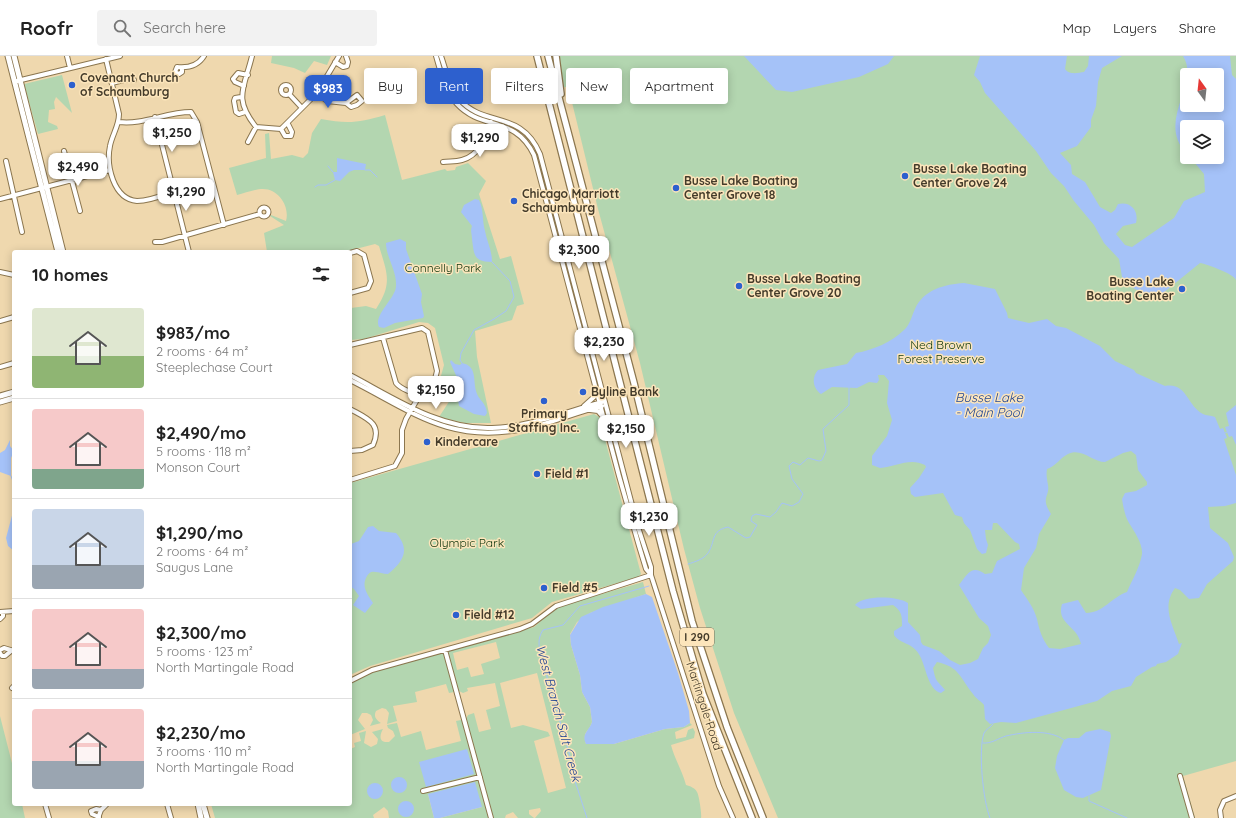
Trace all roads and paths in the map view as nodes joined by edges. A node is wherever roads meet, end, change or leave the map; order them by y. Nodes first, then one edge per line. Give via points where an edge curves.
1 (8, 56) edge
2 (14, 56) edge
3 (67, 56) edge
4 (120, 56) edge
5 (204, 56) edge
6 (252, 56) edge
7 (339, 56) edge
8 (346, 56) edge
9 (436, 56) edge
10 (441, 56) edge
11 (537, 56) edge
12 (548, 56) edge
13 (556, 56) edge
14 (106, 59) junction
15 (335, 62) junction
16 (70, 68) junction
17 (182, 69) dead end
18 (248, 75) junction
19 (134, 80) dead end
20 (18, 81) junction
21 (112, 83) junction
22 (244, 86) junction
23 (318, 93) junction
24 (290, 96) dead end
25 (241, 97) junction
26 (346, 103) dead end
27 (302, 108) junction
28 (245, 112) junction
29 (564, 114) junction
30 (155, 118) junction
31 (119, 122) junction
32 (491, 122) junction
33 (288, 124) junction
34 (256, 127) junction
35 (282, 129) junction
36 (248, 142) dead end
37 (64, 151) dead end
38 (6, 161) dead end
39 (443, 162) dead end
40 (110, 170) junction
41 (72, 180) junction
42 (44, 187) junction
43 (173, 192) junction
44 (14, 195) junction
45 (0, 199) edge
46 (80, 211) dead end
47 (260, 214) dead end
48 (224, 225) junction
49 (22, 232) dead end
50 (184, 236) junction
51 (155, 242) dead end
52 (58, 250) edge
53 (62, 250) edge
54 (188, 250) edge
55 (352, 252) edge
56 (0, 272) edge
57 (12, 275) edge
58 (352, 292) edge
59 (12, 317) edge
60 (0, 320) edge
61 (383, 338) junction
62 (352, 345) edge
63 (12, 364) edge
64 (0, 367) edge
65 (352, 376) edge
66 (352, 381) edge
67 (430, 386) junction
68 (597, 390) junction
69 (12, 393) edge
70 (0, 396) edge
71 (447, 397) dead end
72 (418, 398) junction
73 (12, 399) edge
74 (0, 402) edge
75 (606, 403) junction
76 (601, 404) junction
77 (412, 407) junction
78 (581, 408) junction
79 (588, 409) junction
80 (352, 410) edge
81 (409, 412) junction
82 (604, 418) junction
83 (352, 451) edge
84 (352, 479) edge
85 (651, 575) junction
86 (12, 611) edge
87 (2, 612) edge
88 (0, 619) edge
89 (445, 650) junction
90 (0, 651) edge
91 (12, 651) edge
92 (12, 652) edge
93 (352, 680) edge
94 (1180, 776) dead end
95 (480, 777) junction
96 (423, 792) dead end
97 (1236, 796) edge
98 (46, 806) edge
99 (105, 806) edge
100 (168, 806) edge
101 (199, 806) edge
102 (204, 806) edge
103 (101, 810) junction
104 (49, 818) edge
105 (98, 818) edge
106 (171, 818) edge
107 (202, 818) edge
108 (207, 818) edge
109 (491, 818) edge
110 (734, 818) edge
111 (752, 818) edge
112 (763, 818) edge
113 (1192, 818) edge
114 (1221, 818) edge

1 - 20 main road
2 - 20 main road
3 - 16 street
4 - 14 street
5 - 17 street via 197,64
6 - 18 street
7 - 15 street
8 - 15 street via 347,66 343,67
9 - 32 street, Martingale Road via 448,91 457,104 469,114
10 - 75 street, Martingale Road via 452,89 464,104 477,113 507,121 518,127 529,136 537,148
11 - 111 highway, I 290 via 673,591 703,694
12 - 29 highway, I 290
13 - 29 highway
14 - 16 street
14 - 21 street
15 - 23 street
16 - 20 street
18 - 22 street
18 - 22 street via 238,73 233,79
19 - 21 street
20 - 42 main road
21 - 31 street
22 - 25 street
23 - 26 street via 328,101
23 - 27 street
24 - 27 street
25 - 28 street
25 - 28 street via 235,98 234,101 236,112
27 - 33 street
28 - 34 street
29 - 112 highway, I 290 via 692,622 729,734
30 - 31 street via 129,124
30 - 43 street
30 - 48 street via 179,111 190,112 197,122
31 - 40 street via 110,145
32 - 39 street via 484,142 469,158
32 - 68 street, Martingale Road via 506,126 520,134 534,155
33 - 35 street
33 - 35 street via 291,136 285,136
34 - 35 street
34 - 36 street
37 - 41 street
38 - 44 street
40 - 41 street
40 - 43 street via 119,192 136,201
41 - 42 street
41 - 46 street
42 - 44 street
42 - 52 main road
42 - 53 main road
43 - 50 street
44 - 45 street
44 - 49 street
47 - 48 street
48 - 50 street
50 - 51 street
50 - 54 street
55 - 58 street via 357,251 364,255 371,281 368,288
56 - 57 street
59 - 60 street
61 - 62 street
61 - 67 street via 426,329 437,371
61 - 72 street via 396,383
63 - 64 street
65 - 77 street
66 - 81 street
67 - 71 street
67 - 72 street
68 - 76 street, Martingale Road
68 - 78 street via 594,397
69 - 70 main road
72 - 77 street
73 - 74 main road
75 - 76 street
75 - 85 street, Martingale Road via 637,524 651,567
76 - 78 street
76 - 79 street
76 - 82 street, Martingale Road
77 - 78 street via 448,423 483,428 523,424
77 - 81 street
79 - 81 street via 525,429 484,433 444,427
79 - 82 street via 598,412
80 - 83 street via 374,425 377,433 373,445
81 - 84 street via 402,430 402,453 395,466
82 - 85 street, Martingale Road via 634,531 646,569
85 - 89 street via 556,606 532,624 520,629
85 - 110 street, Martingale Road via 719,786
86 - 87 street
87 - 88 street via 3,616
89 - 93 street via 372,670
89 - 95 street
90 - 91 street via 4,648
90 - 92 street via 2,656
94 - 113 street
95 - 96 street
95 - 109 street
97 - 114 street via 1224,801 1220,810
98 - 104 street
99 - 103 street
100 - 106 street
101 - 107 main road
102 - 108 main road
103 - 105 street
103 - 105 street via 96,808 91,811

